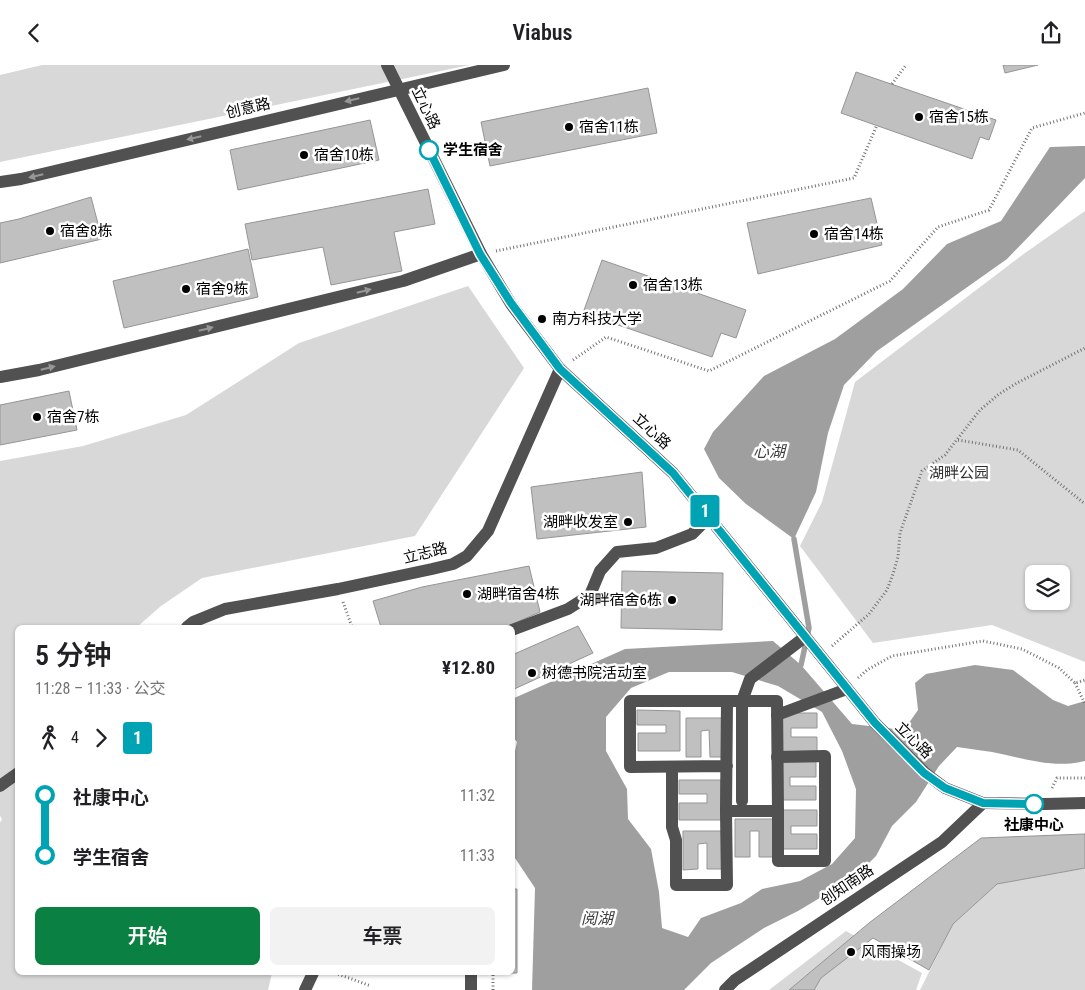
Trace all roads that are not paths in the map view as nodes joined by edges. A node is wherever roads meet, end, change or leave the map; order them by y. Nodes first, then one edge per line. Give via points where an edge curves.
1 (387, 65) edge
2 (504, 65) edge
3 (399, 89) junction
4 (0, 182) edge
5 (480, 254) junction
6 (560, 369) junction
7 (0, 377) edge
8 (709, 517) junction
9 (189, 625) edge
10 (515, 629) edge
11 (805, 637) junction
12 (847, 689) junction
13 (727, 701) junction
14 (742, 701) junction
15 (777, 715) junction
16 (777, 757) junction
17 (727, 766) junction
18 (672, 767) junction
19 (15, 775) edge
20 (0, 786) edge
21 (742, 801) dead end
22 (983, 803) junction
23 (1085, 803) edge
24 (726, 811) junction
25 (778, 811) junction
26 (312, 975) edge
27 (471, 975) edge
28 (305, 990) edge
29 (471, 990) edge
30 (725, 990) edge

1 - 3 street, 立心路
2 - 3 street, 创意路
3 -> 4 street, 创意路
3 - 5 street, 立心路
5 - 6 street, 立心路 via 511,303
7 -> 5 street via 403,281
6 - 8 street, 立心路 via 673,473
6 - 9 street, 立志路 via 488,531 467,556 453,564 225,609
8 - 10 street via 692,534 656,548 617,552 600,571 590,595 568,609
8 - 11 street, 立心路
11 - 12 street, 立心路
11 - 14 street via 750,679
12 - 15 street
12 - 22 street, 立心路 via 924,773 945,788
13 - 14 street
13 - 17 street
13 - 18 street via 630,701 630,767
14 - 15 street via 777,701
14 - 21 street
15 - 16 street
16 - 25 street
16 - 25 street via 825,756 825,861 778,861
17 - 18 street
17 - 24 street
18 - 24 street via 676,885 727,885
19 - 20 street
22 - 23 street
22 - 30 street, 创知南路 via 942,842 735,979
24 - 25 street
26 - 28 street
27 - 29 street

